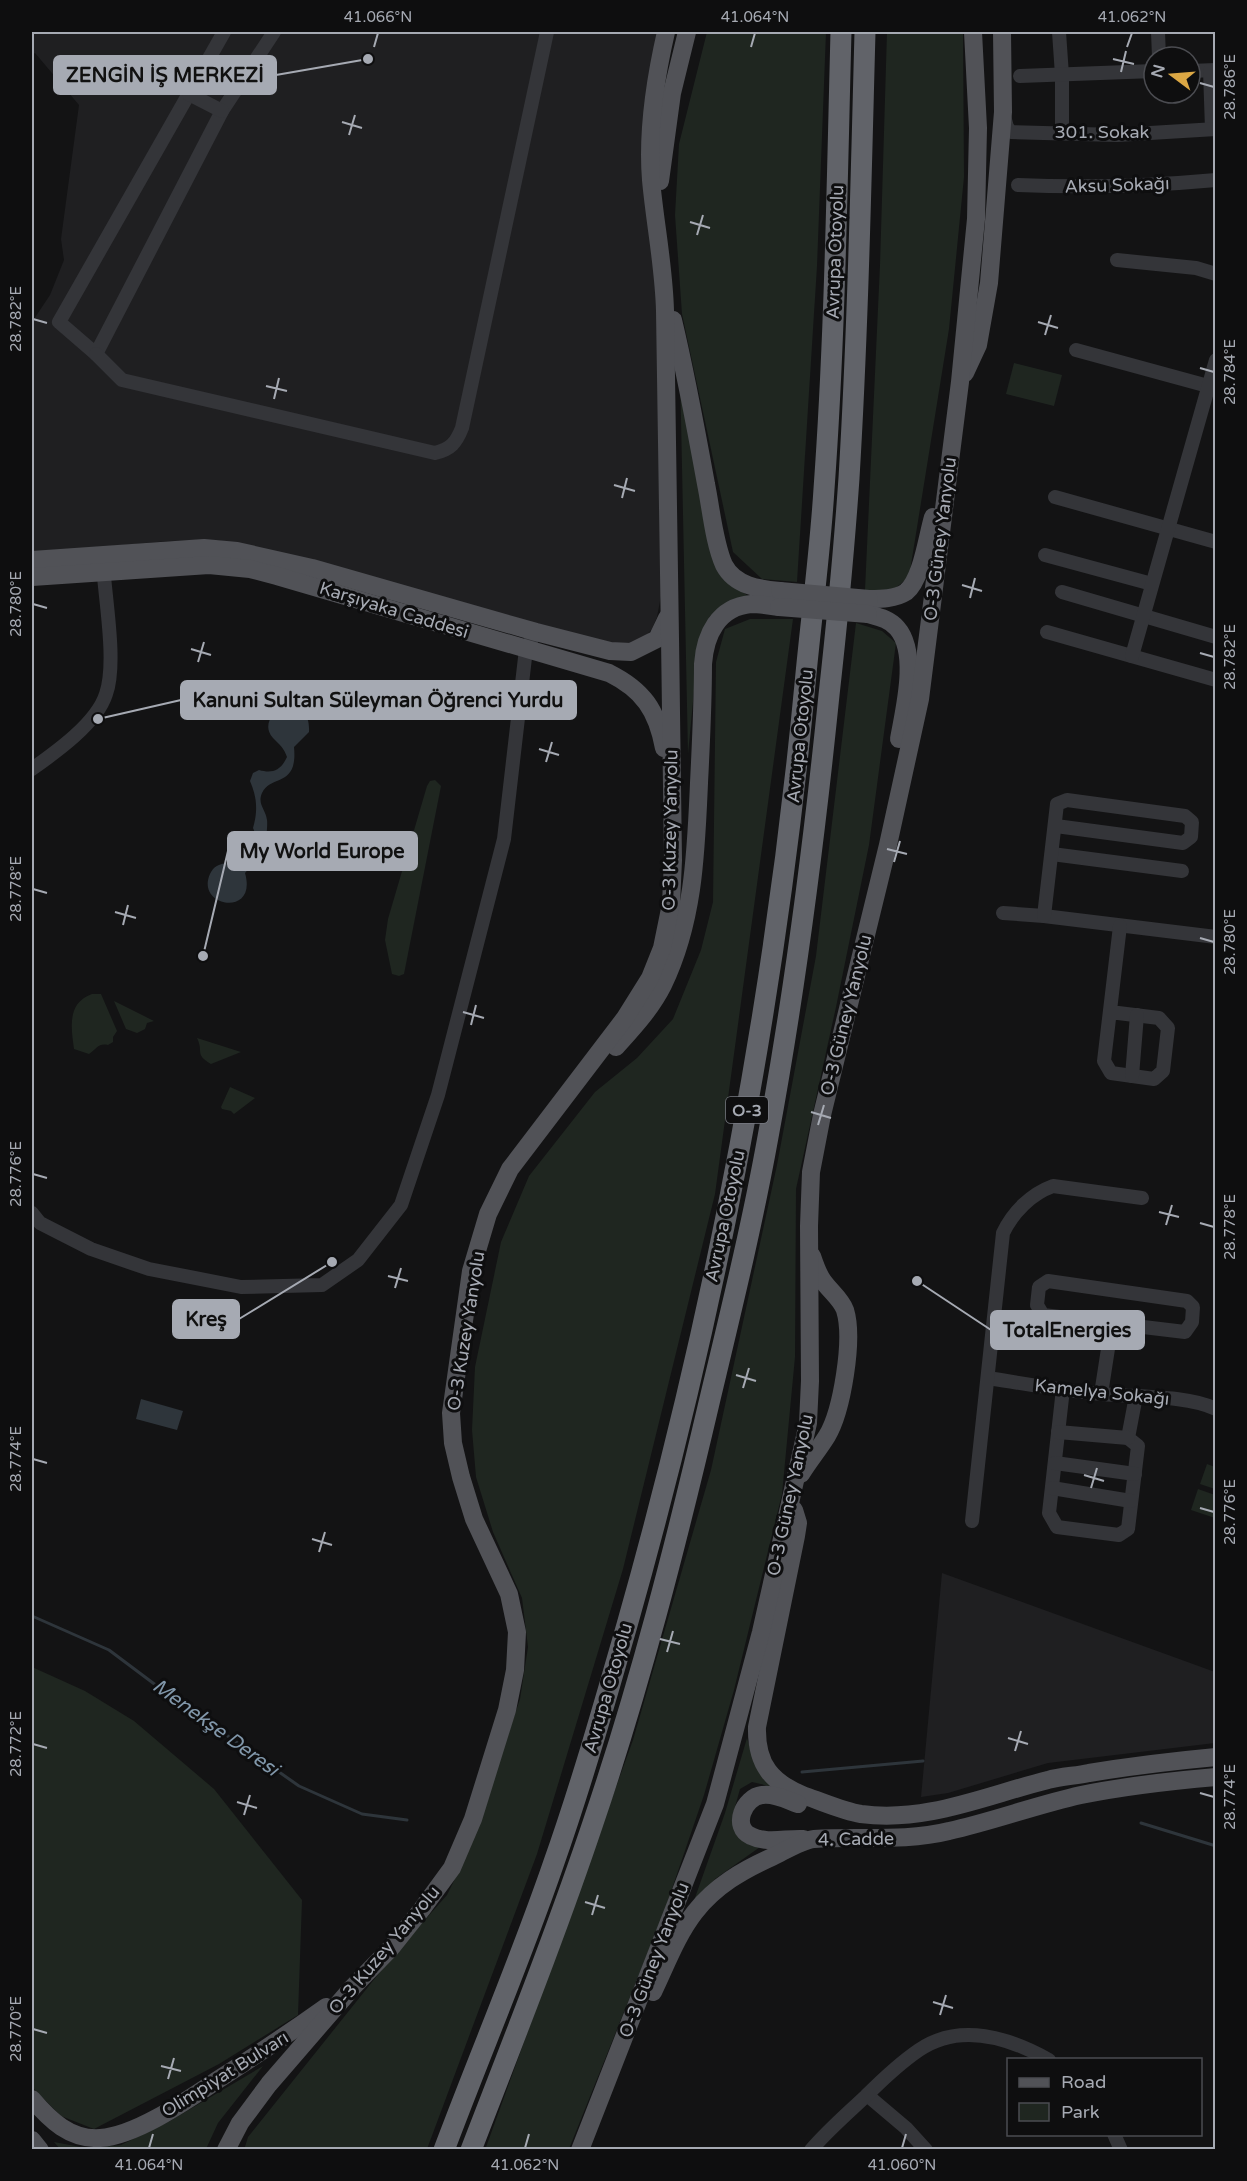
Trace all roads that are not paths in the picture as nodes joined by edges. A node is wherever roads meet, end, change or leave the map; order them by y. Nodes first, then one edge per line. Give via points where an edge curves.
1 (224, 32) edge
2 (274, 32) edge
3 (547, 32) edge
4 (666, 32) edge
5 (687, 32) edge
6 (841, 32) edge
7 (865, 32) edge
8 (974, 32) edge
9 (1002, 32) edge
10 (1059, 32) edge
11 (1213, 71) edge
12 (1142, 72) edge
13 (1062, 75) junction
14 (1020, 76) dead end
15 (189, 94) junction
16 (222, 111) junction
17 (1003, 112) junction
18 (1214, 129) edge
19 (1062, 132) junction
20 (1215, 180) edge
21 (1018, 185) dead end
22 (658, 234) junction
23 (1118, 260) dead end
24 (1215, 274) edge
25 (664, 287) junction
26 (1076, 350) dead end
27 (96, 354) junction
28 (1215, 360) edge
29 (960, 382) junction
30 (1208, 387) junction
31 (950, 455) junction
32 (1055, 497) dead end
33 (1168, 529) junction
34 (1215, 542) edge
35 (1045, 555) dead end
36 (32, 560) edge
37 (103, 564) junction
38 (32, 577) edge
39 (1152, 584) junction
40 (1062, 592) dead end
41 (779, 599) junction
42 (868, 607) junction
43 (670, 611) junction
44 (1143, 616) junction
45 (536, 632) junction
46 (1047, 632) dead end
47 (1215, 637) edge
48 (526, 649) junction
49 (1132, 656) junction
50 (1215, 680) edge
51 (32, 769) edge
52 (672, 794) junction
53 (1056, 826) junction
54 (1052, 854) junction
55 (1182, 871) dead end
56 (877, 889) junction
57 (1003, 913) dead end
58 (1044, 916) junction
59 (1120, 926) junction
60 (1215, 937) edge
61 (1110, 1012) junction
62 (1137, 1015) junction
63 (1132, 1076) junction
64 (539, 1130) junction
65 (1142, 1198) dead end
66 (32, 1213) edge
67 (809, 1248) junction
68 (1112, 1323) junction
69 (988, 1378) junction
70 (1063, 1389) junction
71 (1101, 1394) junction
72 (1136, 1396) junction
73 (1215, 1409) edge
74 (1058, 1432) junction
75 (1128, 1438) junction
76 (1054, 1463) junction
77 (1135, 1474) junction
78 (796, 1480) junction
79 (1052, 1488) junction
80 (1131, 1501) junction
81 (791, 1503) junction
82 (972, 1521) dead end
83 (1215, 1757) edge
84 (1215, 1777) edge
85 (859, 1814) junction
86 (810, 1839) junction
87 (352, 1988) junction
88 (1045, 2058) edge
89 (867, 2095) junction
90 (32, 2098) edge
91 (597, 2106) junction
92 (1115, 2136) edge
93 (32, 2140) edge
94 (39, 2150) edge
95 (226, 2150) edge
96 (444, 2150) edge
97 (471, 2150) edge
98 (580, 2150) edge
99 (811, 2150) edge
100 (926, 2150) edge
101 (1121, 2150) edge

1 - 15 street
2 - 16 street
3 - 27 street via 462,428 448,450 435,453 122,380
4 - 22 main road via 650,132
5 - 22 main road via 660,180
6 - 96 highway, Avrupa Otoyolu / O-3 via 831,358 820,544 792,814 746,1120 693,1365 627,1624 555,1861
7 - 97 highway, Avrupa Otoyolu / O-3 via 857,313 842,566 802,928 768,1141 704,1423 645,1654 564,1908
8 - 29 main road, O-3 Güney Yanyolu via 976,219
9 - 17 main road
10 - 13 street
11 - 18 street
12 - 13 street
13 - 14 street
13 - 19 street
15 - 16 street
15 - 27 street via 59,322
16 - 27 street
17 - 19 street, 301. Sokak via 1011,132
17 - 29 main road via 989,283 978,345
18 - 19 street, 301. Sokak via 1117,135
20 - 21 street, Aksu Sokağı via 1138,185
22 - 25 main road
23 - 24 street via 1196,268
25 - 41 main road via 725,565 735,578
25 - 43 main road, O-3 Kuzey Yanyolu
26 - 30 street
28 - 30 street
29 - 31 main road, O-3 Güney Yanyolu
30 - 33 street
31 - 42 main road via 915,580 905,592
31 - 56 main road, O-3 Güney Yanyolu via 920,699
32 - 33 street
33 - 34 street
33 - 39 street
35 - 39 street
36 - 37 main road, Karşıyaka Caddesi
37 - 38 main road, Karşıyaka Caddesi
37 - 45 main road, Karşıyaka Caddesi via 204,548 237,551 323,571
37 - 48 main road, Karşıyaka Caddesi via 250,569
37 - 51 street via 110,648 106,694 79,732
39 - 44 street
40 - 44 street
41 - 42 main road, bridge
41 - 64 main road via 737,607 716,622 704,648 695,864 678,949 662,986 644,1016
42 - 56 main road via 898,628 909,660 905,705 880,836
43 - 45 main road, Karşıyaka Caddesi via 657,639 631,652 610,651
43 - 52 main road, O-3 Kuzey Yanyolu
44 - 47 street
44 - 49 street
45 - 48 street
46 - 49 street
48 - 52 main road, Karşıyaka Caddesi via 609,673 635,688 649,703 661,729
48 - 66 street via 504,839 438,1095 401,1204 358,1260 322,1285 241,1287 149,1269 91,1249 40,1223
49 - 50 street
52 - 64 main road, O-3 Kuzey Yanyolu via 671,904 662,948 650,978 625,1018
53 - 53 street via 1183,843 1191,837 1192,822 1185,816 1067,800 1057,804
53 - 54 street
54 - 55 street
54 - 58 street
56 - 67 main road, O-3 Güney Yanyolu via 815,1148 809,1196
57 - 58 street
58 - 59 street
59 - 60 street
59 - 61 street
61 - 62 street
61 - 63 street via 1104,1061 1111,1073
62 - 63 street
62 - 63 street via 1159,1018 1168,1028 1163,1071 1154,1079
64 - 87 main road, O-3 Kuzey Yanyolu via 510,1168 488,1214 471,1271 452,1413 453,1443 461,1477 474,1518 509,1594 517,1632 507,1710 452,1868 391,1948
65 - 69 street via 1053,1186 1039,1191 1010,1218 1003,1233
67 - 78 main road, O-3 Güney Yanyolu via 808,1423
67 - 78 main road via 822,1279 842,1304 848,1323 843,1387 828,1435
68 - 68 street via 1043,1315 1037,1305 1039,1287 1048,1281 1187,1301 1193,1307 1192,1322 1185,1332
68 - 71 street
69 - 70 street, Kamelya Sokağı
69 - 82 street
70 - 71 street, Kamelya Sokağı
70 - 74 street
71 - 72 street, Kamelya Sokağı
72 - 73 street, Kamelya Sokağı
72 - 75 street
74 - 75 street
74 - 76 street
75 - 77 street via 1138,1446
76 - 77 street
76 - 79 street
77 - 80 street
78 - 81 main road, O-3 Güney Yanyolu
79 - 80 street
79 - 80 street via 1049,1514 1057,1527 1119,1535 1128,1529
81 - 85 main road, 4. Cadde via 798,1523 758,1720 757,1742 761,1758 777,1782
81 - 91 main road, O-3 Güney Yanyolu via 715,1804
83 - 85 main road, 4. Cadde via 1049,1779 992,1797 913,1814
84 - 86 main road, 4. Cadde via 1110,1789 946,1832 901,1838
85 - 86 main road via 820,1810 770,1794 750,1798 744,1807 742,1826 752,1837
86 - 91 main road, 4. Cadde via 727,1881 694,1912
87 - 90 main road, Olimpiyat Bulvarı via 177,2107 125,2132 100,2138 69,2133 48,2118
87 - 95 main road, O-3 Kuzey Yanyolu via 269,2084 240,2123
88 - 89 street via 1013,2041 969,2035 949,2037 920,2049
89 - 99 street
89 - 100 street
91 - 98 main road, O-3 Güney Yanyolu
92 - 101 street
93 - 94 main road

